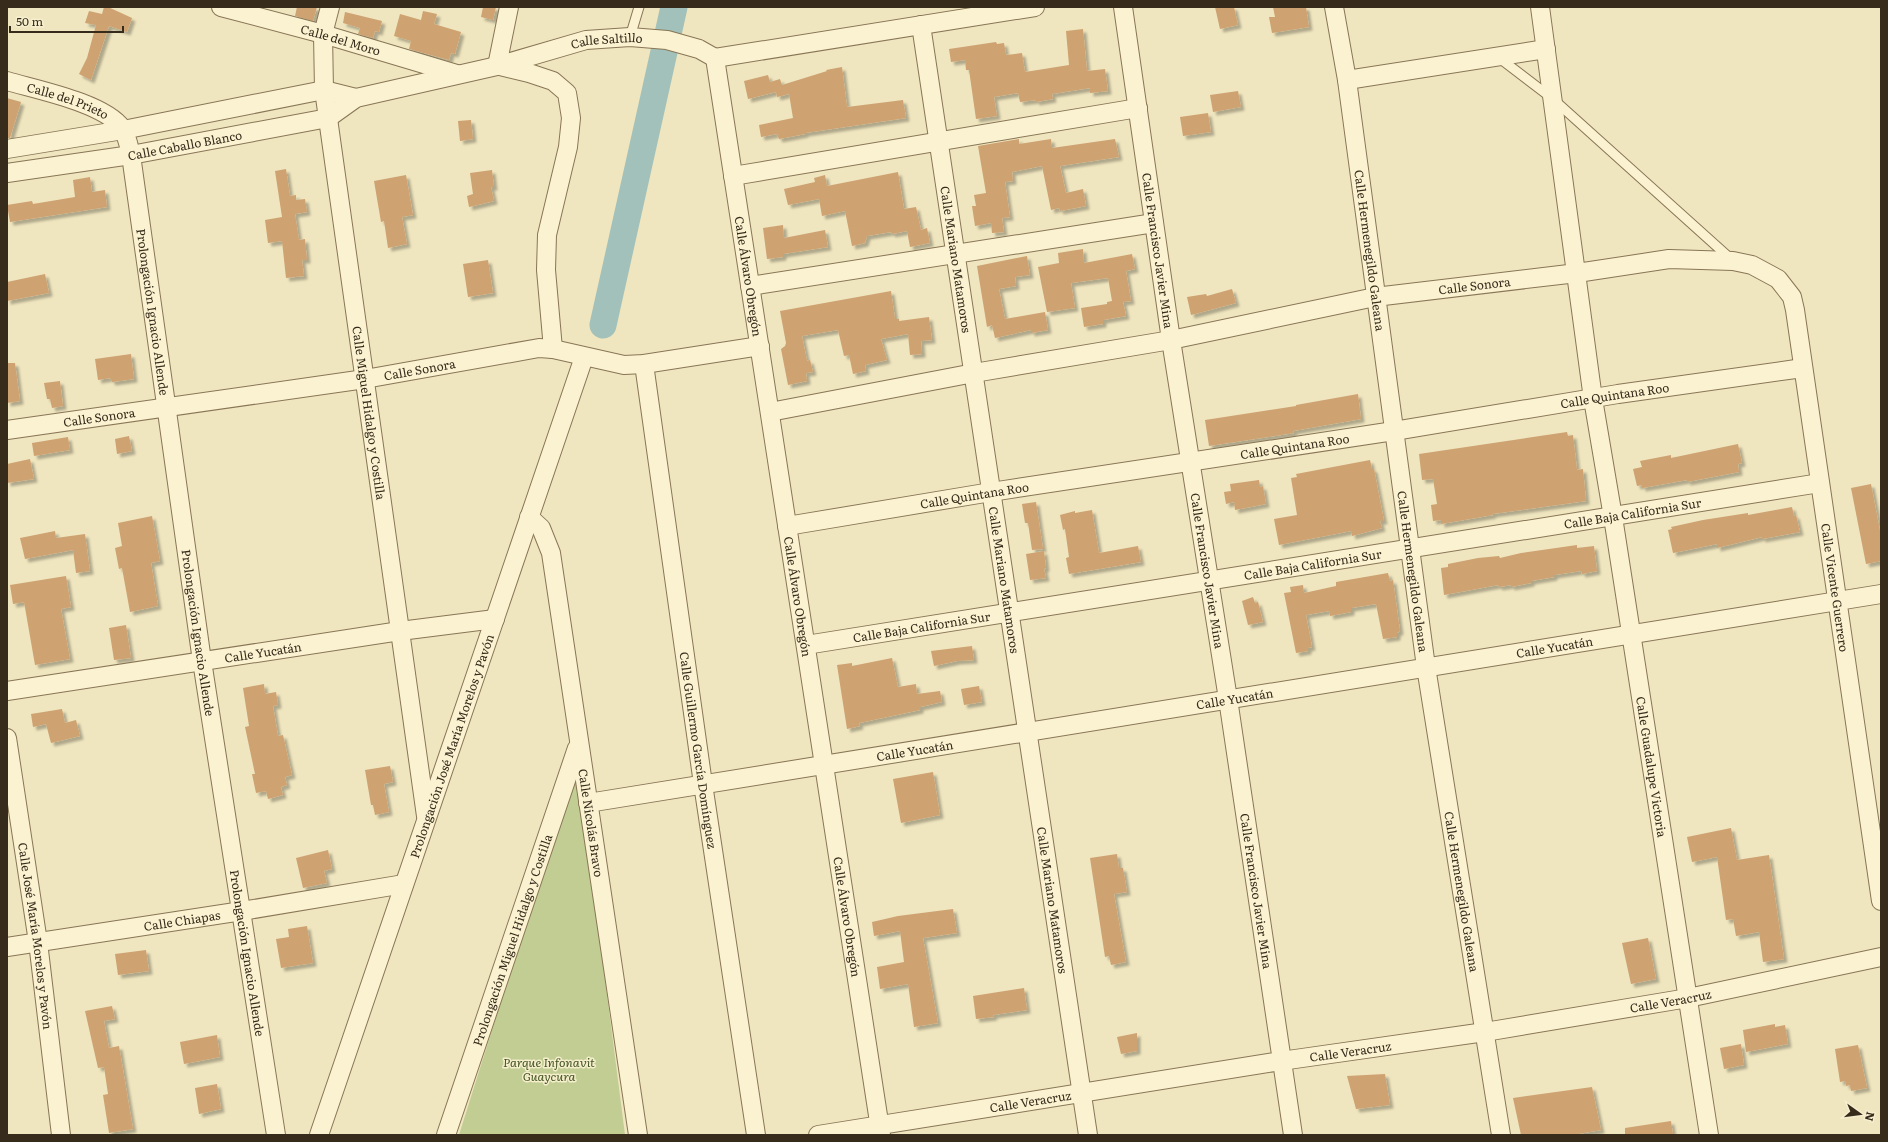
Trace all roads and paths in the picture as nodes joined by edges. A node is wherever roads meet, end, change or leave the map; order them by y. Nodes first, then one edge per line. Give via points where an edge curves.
1 (221, 7) edge
2 (330, 7) edge
3 (509, 7) edge
4 (639, 7) edge
5 (1035, 7) edge
6 (1123, 7) edge
7 (1334, 7) edge
8 (1540, 7) edge
9 (921, 25) junction
10 (323, 34) junction
11 (630, 37) junction
12 (1546, 49) junction
13 (1497, 57) junction
14 (715, 58) junction
15 (497, 66) junction
16 (460, 75) junction
17 (1347, 80) junction
18 (7, 81) edge
19 (324, 90) junction
20 (356, 98) junction
21 (1553, 99) junction
22 (1138, 108) junction
23 (328, 118) junction
24 (123, 130) junction
25 (939, 141) junction
26 (7, 150) edge
27 (131, 155) junction
28 (7, 173) edge
29 (733, 176) junction
30 (1154, 223) junction
31 (956, 254) junction
32 (1733, 261) junction
33 (1577, 273) junction
34 (1778, 279) joint
35 (750, 286) junction
36 (1375, 296) junction
37 (1171, 340) junction
38 (760, 346) junction
39 (553, 349) junction
40 (584, 357) junction
41 (644, 364) junction
42 (1803, 368) junction
43 (974, 373) junction
44 (365, 379) junction
45 (1593, 399) junction
46 (166, 407) junction
47 (770, 412) junction
48 (7, 430) edge
49 (1394, 431) junction
50 (1191, 462) junction
51 (1820, 483) junction
52 (992, 492) junction
53 (529, 517) junction
54 (1613, 517) junction
55 (787, 526) junction
56 (1411, 548) junction
57 (1209, 581) junction
58 (1881, 594) edge
59 (1837, 600) junction
60 (1010, 612) junction
61 (495, 619) junction
62 (400, 631) junction
63 (1630, 635) junction
64 (806, 645) junction
65 (202, 661) junction
66 (1426, 667) junction
67 (7, 691) edge
68 (1228, 699) junction
69 (1028, 731) junction
70 (7, 738) edge
71 (578, 744) junction
72 (824, 764) junction
73 (703, 784) junction
74 (588, 803) junction
75 (426, 820) junction
76 (404, 884) junction
77 (1881, 901) edge
78 (242, 911) junction
79 (38, 942) junction
80 (7, 947) edge
81 (1881, 957) edge
82 (1688, 998) junction
83 (1485, 1032) junction
84 (1281, 1061) junction
85 (1082, 1094) junction
86 (880, 1130) edge
87 (61, 1135) edge
88 (276, 1135) edge
89 (319, 1135) edge
90 (446, 1135) edge
91 (638, 1135) edge
92 (756, 1135) edge
93 (818, 1135) edge
94 (1088, 1135) edge
95 (1293, 1135) edge
96 (1501, 1135) edge
97 (1709, 1135) edge

1 - 10 street, Calle del Moro
2 - 10 street, Calle Miguel Hidalgo y Costilla
3 - 15 street
4 - 11 lane
5 - 9 street
6 - 22 street, Calle Francisco Javier Mina
7 - 17 street, Calle Hermenegildo Galeana
8 - 12 street, Calle Guadalupe Victoria
9 - 14 street
9 - 25 street, Calle Mariano Matamoros
10 - 16 street, Calle del Moro
10 - 19 street, Calle Miguel Hidalgo y Costilla
11 - 14 street, Calle Saltillo via 667,40 699,49
11 - 15 street, Calle Saltillo via 586,40
12 - 13 street
12 - 21 street, Calle Guadalupe Victoria
13 - 17 street
13 - 21 lane
14 - 29 street, Calle Álvaro Obregón
15 - 16 street, Calle Caballo Blanco
15 - 39 street via 553,81 568,92 571,118 568,147 547,235 546,270
16 - 20 street, Calle Caballo Blanco
17 - 36 street, Calle Hermenegildo Galeana
18 - 24 street, Calle del Prieto via 88,106 111,116
19 - 20 street, Calle Caballo Blanco
19 - 23 street, Calle Miguel Hidalgo y Costilla
19 - 24 street, Calle Caballo Blanco
20 - 23 street, Calle Caballo Blanco
21 - 32 lane
21 - 33 street, Calle Guadalupe Victoria
22 - 25 street
22 - 30 street, Calle Francisco Javier Mina
23 - 27 street, Calle Caballo Blanco
23 - 44 street, Calle Miguel Hidalgo y Costilla
24 - 26 street, Calle Caballo Blanco
24 - 27 street, Prolongación Ignacio Allende
25 - 29 street
25 - 31 street, Calle Mariano Matamoros
27 - 28 street, Calle Caballo Blanco
27 - 46 street, Prolongación Ignacio Allende
29 - 35 street, Calle Álvaro Obregón
30 - 31 street
30 - 37 street, Calle Francisco Javier Mina
31 - 35 street
31 - 43 street, Calle Mariano Matamoros
32 - 33 street, Calle Sonora via 1669,259
32 - 34 street, Calle Sonora via 1752,265
33 - 36 street, Calle Sonora
33 - 45 street, Calle Guadalupe Victoria
34 - 42 street, Calle Vicente Guerrero via 1792,297
35 - 38 street, Calle Álvaro Obregón
36 - 37 street, Calle Sonora
36 - 49 street, Calle Hermenegildo Galeana
37 - 43 street, Calle Sonora
37 - 50 street, Calle Francisco Javier Mina
38 - 41 street, Calle Sonora
38 - 47 street, Calle Álvaro Obregón
39 - 40 street, Calle Sonora
39 - 44 street, Calle Sonora via 539,348
40 - 41 street, Calle Sonora via 624,365
40 - 53 street, Prolongación José María Morelos y Pavón
41 - 73 street, Calle Guillermo García Domínguez
42 - 45 street, Calle Quintana Roo
42 - 51 street, Calle Vicente Guerrero
43 - 47 street, Calle Sonora
43 - 52 street, Calle Mariano Matamoros
44 - 46 street, Calle Sonora
44 - 62 street, Calle Miguel Hidalgo y Costilla
45 - 49 street, Calle Quintana Roo
45 - 54 street, Calle Guadalupe Victoria
46 - 48 street, Calle Sonora
46 - 65 street, Prolongación Ignacio Allende
47 - 55 street, Calle Álvaro Obregón
49 - 50 street, Calle Quintana Roo
49 - 56 street, Calle Hermenegildo Galeana
50 - 52 street, Calle Quintana Roo
50 - 57 street, Calle Francisco Javier Mina
51 - 54 street, Calle Baja California Sur
51 - 59 street, Calle Vicente Guerrero
52 - 55 street, Calle Quintana Roo
52 - 60 street, Calle Mariano Matamoros
53 - 61 street, Prolongación José María Morelos y Pavón
53 - 71 street, Calle Nicolás Bravo via 541,528 551,553
54 - 56 street, Calle Baja California Sur
54 - 63 street, Calle Guadalupe Victoria
55 - 64 street, Calle Álvaro Obregón
56 - 57 street, Calle Baja California Sur
56 - 66 street, Calle Hermenegildo Galeana
57 - 60 street, Calle Baja California Sur
57 - 68 street, Calle Francisco Javier Mina
58 - 59 street, Calle Yucatán
59 - 63 street, Calle Yucatán
59 - 77 street, Calle Vicente Guerrero
60 - 64 street, Calle Baja California Sur
60 - 69 street, Calle Mariano Matamoros
61 - 62 street, Calle Yucatán
61 - 75 street, Prolongación José María Morelos y Pavón
62 - 65 street, Calle Yucatán
62 - 75 street, Calle Miguel Hidalgo y Costilla
63 - 66 street, Calle Yucatán
63 - 82 street, Calle Guadalupe Victoria
64 - 72 street, Calle Álvaro Obregón
65 - 67 street, Calle Yucatán
65 - 78 street, Prolongación Ignacio Allende
66 - 68 street, Calle Yucatán
66 - 83 street, Calle Hermenegildo Galeana
68 - 69 street, Calle Yucatán
68 - 84 street, Calle Francisco Javier Mina
69 - 72 street, Calle Yucatán
69 - 85 street, Calle Mariano Matamoros
70 - 79 street, Calle José María Morelos y Pavón
71 - 74 street, Calle Nicolás Bravo
71 - 90 street, Prolongación Miguel Hidalgo y Costilla
72 - 73 street, Calle Yucatán
72 - 86 street, Calle Álvaro Obregón
73 - 74 street, Calle Yucatán
73 - 92 street, Calle Guillermo García Domínguez
74 - 91 street, Calle Nicolás Bravo
75 - 76 street, Prolongación José María Morelos y Pavón
76 - 78 street, Calle Chiapas
76 - 89 street, Prolongación José María Morelos y Pavón
78 - 79 street, Calle Chiapas
78 - 88 street, Prolongación Ignacio Allende
79 - 80 street, Calle Chiapas
79 - 87 street, Calle José María Morelos y Pavón
81 - 82 street, Calle Veracruz
82 - 83 street, Calle Veracruz
82 - 97 street, Calle Guadalupe Victoria
83 - 84 street, Calle Veracruz
83 - 96 street, Calle Hermenegildo Galeana
84 - 85 street, Calle Veracruz
84 - 95 street, Calle Francisco Javier Mina
85 - 86 street, Calle Veracruz
85 - 94 street, Calle Mariano Matamoros
86 - 93 street, Calle Veracruz

